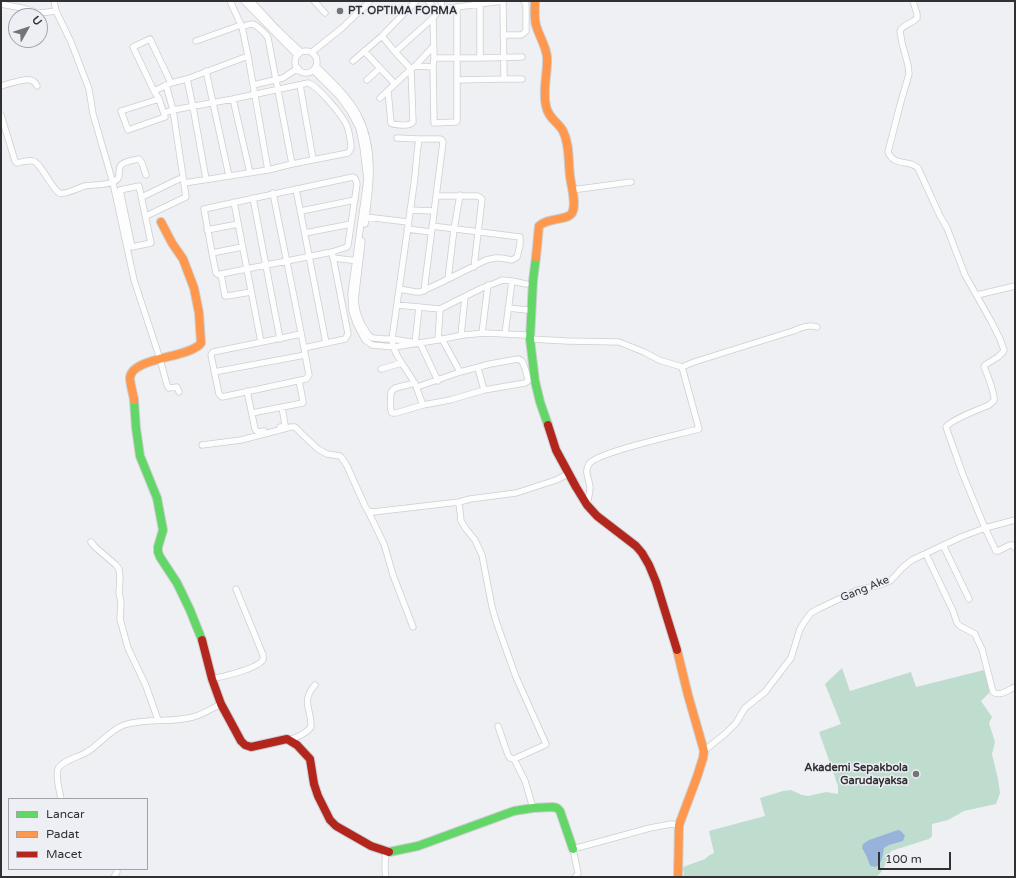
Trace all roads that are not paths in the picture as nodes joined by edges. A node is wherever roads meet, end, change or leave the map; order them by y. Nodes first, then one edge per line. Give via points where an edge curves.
1 (230, 1) edge
2 (244, 1) edge
3 (252, 1) edge
4 (315, 1) edge
5 (370, 1) edge
6 (416, 1) edge
7 (428, 1) edge
8 (441, 1) edge
9 (491, 1) edge
10 (502, 1) edge
11 (524, 1) edge
12 (535, 1) edge
13 (913, 1) edge
14 (55, 2) edge
15 (1, 4) edge
16 (480, 4) junction
17 (457, 7) junction
18 (56, 11) junction
19 (440, 11) junction
20 (325, 13) dead end
21 (433, 18) junction
22 (241, 26) junction
23 (503, 35) junction
24 (382, 36) junction
25 (196, 41) dead end
26 (433, 47) junction
27 (364, 51) junction
28 (312, 52) junction
29 (396, 52) junction
30 (299, 54) junction
31 (248, 56) junction
32 (504, 57) junction
33 (434, 58) junction
34 (457, 58) junction
35 (480, 58) junction
36 (522, 58) dead end
37 (353, 61) dead end
38 (433, 67) junction
39 (298, 68) junction
40 (314, 68) junction
41 (380, 68) junction
42 (413, 68) junction
43 (206, 71) junction
44 (187, 79) junction
45 (504, 79) junction
46 (522, 79) dead end
47 (367, 80) dead end
48 (457, 80) junction
49 (275, 81) junction
50 (168, 84) junction
51 (395, 84) junction
52 (253, 85) junction
53 (300, 85) junction
54 (1, 86) edge
55 (37, 86) dead end
56 (154, 90) junction
57 (278, 90) junction
58 (388, 91) junction
59 (255, 94) junction
60 (380, 98) dead end
61 (159, 99) junction
62 (233, 99) junction
63 (213, 103) junction
64 (193, 107) junction
65 (173, 110) junction
66 (164, 113) junction
67 (1, 115) edge
68 (397, 138) dead end
69 (419, 140) junction
70 (313, 159) junction
71 (292, 164) junction
72 (268, 170) junction
73 (250, 173) junction
74 (146, 175) dead end
75 (229, 176) junction
76 (179, 179) dead end
77 (206, 179) junction
78 (631, 182) dead end
79 (113, 183) junction
80 (184, 183) junction
81 (296, 189) junction
82 (572, 190) junction
83 (273, 193) junction
84 (460, 195) junction
85 (436, 196) junction
86 (142, 197) junction
87 (253, 198) junction
88 (354, 200) junction
89 (234, 202) junction
90 (410, 210) junction
91 (301, 211) junction
92 (434, 211) junction
93 (146, 216) junction
94 (366, 217) junction
95 (161, 222) dead end
96 (408, 222) junction
97 (238, 224) junction
98 (351, 224) junction
99 (432, 226) junction
100 (407, 229) junction
101 (454, 229) junction
102 (207, 230) junction
103 (430, 232) junction
104 (478, 232) junction
105 (305, 233) junction
106 (242, 247) junction
107 (212, 253) junction
108 (332, 255) junction
109 (309, 256) junction
110 (358, 260) junction
111 (287, 261) junction
112 (266, 265) junction
113 (474, 267) junction
114 (246, 269) junction
115 (221, 274) junction
116 (448, 279) junction
117 (512, 281) junction
118 (526, 284) dead end
119 (488, 285) junction
120 (1015, 286) edge
121 (399, 289) junction
122 (424, 291) junction
123 (251, 292) junction
124 (977, 296) junction
125 (465, 297) junction
126 (397, 305) junction
127 (419, 307) junction
128 (508, 308) junction
129 (440, 309) junction
130 (527, 310) dead end
131 (817, 327) dead end
132 (482, 333) junction
133 (302, 334) junction
134 (505, 334) junction
135 (461, 335) junction
136 (527, 337) junction
137 (392, 338) junction
138 (280, 339) junction
139 (440, 340) junction
140 (261, 342) junction
141 (326, 343) junction
142 (417, 343) junction
143 (394, 347) junction
144 (304, 348) junction
145 (305, 355) junction
146 (160, 360) junction
147 (402, 363) junction
148 (682, 367) junction
149 (478, 368) junction
150 (381, 369) dead end
151 (214, 372) junction
152 (460, 372) junction
153 (299, 380) junction
154 (438, 380) junction
155 (416, 385) junction
156 (484, 390) junction
157 (247, 391) junction
158 (180, 392) dead end
159 (423, 405) junction
160 (282, 407) junction
161 (252, 412) junction
162 (202, 445) dead end
163 (568, 474) junction
164 (459, 502) junction
165 (587, 505) junction
166 (368, 511) junction
167 (1015, 520) edge
168 (985, 528) junction
169 (91, 542) dead end
170 (944, 545) junction
171 (1015, 548) edge
172 (926, 554) junction
173 (236, 589) dead end
174 (969, 599) dead end
175 (413, 627) dead end
176 (213, 680) junction
177 (315, 685) dead end
178 (1015, 687) edge
179 (221, 704) junction
180 (158, 720) junction
181 (498, 726) dead end
182 (289, 740) junction
183 (704, 751) junction
184 (514, 759) junction
185 (61, 798) edge
186 (533, 808) junction
187 (679, 824) junction
188 (573, 849) junction
189 (386, 851) junction
190 (386, 877) edge
191 (574, 877) edge
192 (678, 877) edge

1 - 22 street
2 - 30 street
3 - 30 street
4 - 20 street
5 - 28 street
6 - 24 street
7 - 19 street
8 - 19 street
9 - 10 street
9 - 16 street
10 - 23 street
11 - 23 street via 526,31 521,35
12 - 82 street via 536,28 546,48 546,110 566,138
13 - 124 street via 917,18 902,27 899,32 909,74 888,150 896,161 918,168 947,228 965,275
14 - 18 street
15 - 18 street via 40,13
16 - 17 street
16 - 35 street
17 - 19 street
17 - 34 street
18 - 79 street via 89,89 93,114
19 - 21 street
21 - 26 street
21 - 29 street
22 - 25 street
22 - 31 street
22 - 49 street via 255,25 268,38
23 - 32 street
24 - 27 street
24 - 29 street
26 - 33 street
26 - 42 street
27 - 37 street
27 - 41 street
28 - 30 street
28 - 40 street via 317,62
29 - 42 street
30 - 39 street via 295,62
31 - 43 street
31 - 52 street
32 - 35 street
32 - 36 street
32 - 45 street
33 - 34 street
33 - 38 street
34 - 35 street
34 - 48 street
38 - 42 street
38 - 48 street via 435,124 457,121
39 - 40 street via 306,73
39 - 49 street
40 - 94 street via 351,104 363,126 371,171
40 - 110 street via 350,111 359,128 362,141 367,180
41 - 47 street
41 - 51 street
42 - 51 street
42 - 58 street via 412,124 391,123
43 - 44 street
43 - 63 street
44 - 50 street
44 - 64 street
45 - 46 street
45 - 48 street
49 - 52 street
49 - 57 street
50 - 56 street
50 - 56 street via 150,39 133,47
50 - 65 street
51 - 58 street
52 - 59 street
53 - 57 street
53 - 70 street
53 - 70 street via 308,83 315,86 348,128 351,148 348,153
54 - 55 street via 23,80 33,81
56 - 61 street
57 - 59 street
57 - 71 street
58 - 60 street
59 - 62 street
59 - 72 street
61 - 66 street
61 - 66 street via 121,111 128,130 165,117
62 - 63 street
62 - 73 street
63 - 64 street
63 - 75 street
64 - 65 street
64 - 77 street
65 - 66 street
65 - 80 street
67 - 79 street via 16,163 32,160 36,162 59,193
68 - 69 street
69 - 85 street via 440,139 443,142
69 - 90 street
70 - 71 street
71 - 72 street
72 - 73 street
73 - 75 street
74 - 79 street via 139,159 121,165 118,180
75 - 77 street
76 - 86 street
77 - 80 street
78 - 82 street
79 - 146 street via 134,280
80 - 93 street via 186,198
81 - 83 street
81 - 88 street via 353,177 357,184
81 - 91 street
82 - 136 street via 571,216 544,221 539,226
83 - 87 street
83 - 111 street
84 - 85 street
84 - 101 street
84 - 104 street via 478,196 482,199
85 - 92 street
86 - 93 street
86 - 93 street via 140,186 120,190 132,246 151,243
87 - 89 street
87 - 112 street
88 - 91 street
88 - 98 street
89 - 97 street
89 - 102 street via 204,209
90 - 92 street
90 - 96 street
91 - 105 street
92 - 99 street
94 - 96 street
94 - 110 street
95 - 146 street via 183,259 194,288 201,343 190,350
96 - 100 street
97 - 102 street
97 - 106 street
98 - 105 street
98 - 108 street via 348,245
99 - 101 street
99 - 103 street
100 - 103 street
100 - 121 street
101 - 104 street
101 - 116 street
102 - 107 street
103 - 122 street
104 - 113 street
104 - 113 street via 520,237 520,245 515,259 495,258
105 - 109 street
106 - 107 street
106 - 114 street
107 - 115 street via 216,274
108 - 109 street
108 - 110 street
108 - 141 street via 348,334 345,339
109 - 111 street
109 - 141 street
110 - 137 street via 355,301 361,323 373,338
110 - 143 street via 351,294 356,323 367,342 372,345
111 - 112 street
111 - 133 street
112 - 114 street
112 - 138 street
113 - 116 street
114 - 115 street
114 - 123 street
115 - 123 street via 225,296
116 - 122 street
117 - 118 street
117 - 119 street via 502,280
117 - 128 street
119 - 125 street
119 - 132 street
120 - 124 street
121 - 122 street
121 - 126 street
123 - 140 street
124 - 168 street via 1004,350 984,367 994,400 946,427
125 - 129 street
125 - 135 street
126 - 127 street
126 - 137 street
127 - 129 street
127 - 142 street
128 - 130 street
128 - 134 street
129 - 139 street
131 - 148 street via 800,328
132 - 134 street
132 - 135 street
133 - 138 street
133 - 144 street
134 - 136 street
135 - 139 street
136 - 148 street via 560,341 619,342
136 - 163 street via 540,402 556,450
137 - 142 street
137 - 143 street
138 - 140 street
139 - 142 street
139 - 152 street
140 - 151 street via 213,352 211,354
141 - 144 street
142 - 143 street
142 - 154 street
143 - 147 street
144 - 145 street
145 - 151 street
145 - 153 street via 309,375 306,379
146 - 158 street via 167,387 177,387
146 - 176 street via 137,367 130,375 140,456 157,498 163,530 158,552 190,610 204,646
147 - 150 street
147 - 155 street
148 - 165 street via 699,429 618,450 592,460 586,473 590,487
149 - 152 street
149 - 156 street
149 - 156 street via 518,359 522,361 527,376 528,381 525,383
151 - 157 street via 220,396
152 - 154 street
153 - 157 street
153 - 160 street via 302,403
154 - 155 street
155 - 159 street
155 - 159 street via 390,392 390,412 396,413
156 - 159 street
157 - 161 street
160 - 161 street
160 - 161 street via 285,426 258,432 255,429
162 - 166 street via 241,440 290,427 297,429 318,449 342,458
163 - 164 street via 516,493
163 - 165 street
164 - 166 street
164 - 184 street via 462,521 482,555 492,607 516,677 546,744
165 - 183 street via 597,516 636,546 649,565 677,651
166 - 175 street via 384,544
167 - 168 street, Gang Ake
168 - 170 street, Gang Ake
168 - 171 street via 996,551 1010,545
169 - 180 street via 94,548 119,570 122,630
170 - 172 street, Gang Ake
170 - 174 street
172 - 178 street via 957,623 977,638 993,692 1000,694
172 - 183 street, Gang Ake via 912,560 890,581 858,590 811,613 800,629 791,658 765,692 745,708 736,723
173 - 176 street via 264,658 259,664
176 - 179 street
177 - 182 street via 307,698 311,727 305,733
179 - 180 street via 194,717
179 - 182 street via 245,746
180 - 185 street via 120,727 88,752 66,762 57,771
181 - 184 street via 508,755
182 - 189 street via 310,759 314,784 330,820 363,842
183 - 187 street
184 - 186 street via 525,781
186 - 188 street via 552,807 560,811
186 - 189 street via 504,814 418,846
187 - 188 street via 650,828
187 - 192 street
188 - 191 street via 578,873
189 - 190 street

